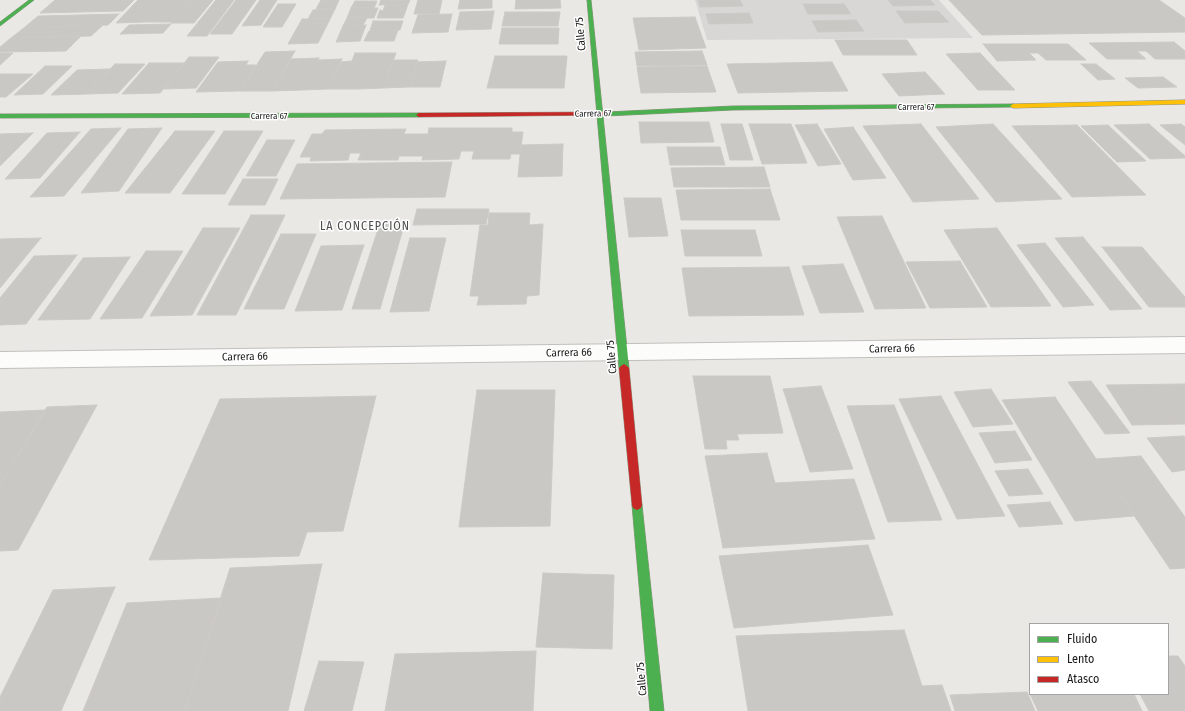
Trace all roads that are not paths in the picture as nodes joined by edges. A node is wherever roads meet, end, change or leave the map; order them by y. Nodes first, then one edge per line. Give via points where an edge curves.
1 (32, 0) edge
2 (589, 0) edge
3 (0, 24) edge
4 (1185, 102) edge
5 (600, 114) junction
6 (0, 116) edge
7 (1185, 345) edge
8 (624, 352) junction
9 (0, 360) edge
10 (657, 711) edge

1 - 3 street
2 - 5 street, Calle 75
4 - 5 street, Carrera 67 via 976,107 733,108
5 - 6 street, Carrera 67
5 - 8 street, Calle 75
7 - 8 street, Carrera 66
8 - 9 street, Carrera 66
8 - 10 street, Calle 75

